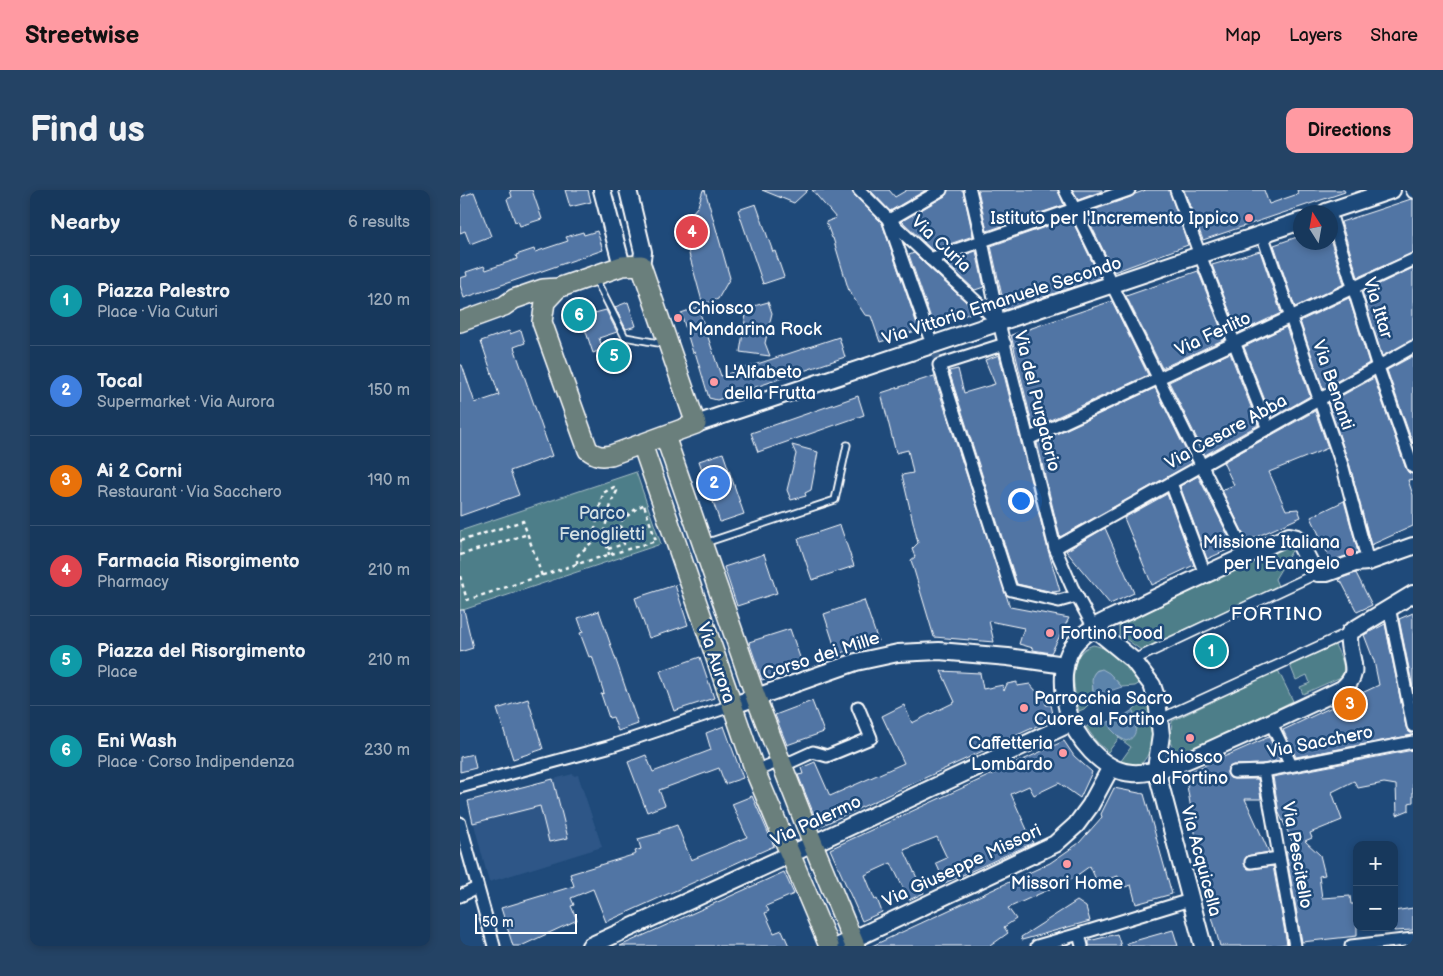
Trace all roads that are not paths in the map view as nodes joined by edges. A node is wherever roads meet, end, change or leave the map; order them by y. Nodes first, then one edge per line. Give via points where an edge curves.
1 (602, 190) edge
2 (628, 190) edge
3 (860, 190) edge
4 (941, 190) edge
5 (970, 190) edge
6 (1065, 190) edge
7 (1129, 190) edge
8 (1176, 190) edge
9 (1392, 190) edge
10 (1074, 209) junction
11 (1338, 210) edge
12 (888, 220) junction
13 (1293, 223) edge
14 (1262, 234) junction
15 (982, 240) junction
16 (1338, 240) edge
17 (1200, 255) junction
18 (930, 259) junction
19 (1413, 260) edge
20 (641, 265) junction
21 (622, 266) junction
22 (594, 276) junction
23 (1112, 286) junction
24 (558, 288) junction
25 (1354, 288) junction
26 (504, 306) junction
27 (1290, 317) junction
28 (460, 322) edge
29 (542, 322) junction
30 (1000, 323) junction
31 (929, 336) tunnel mouth
32 (1234, 343) junction
33 (1005, 344) junction
34 (669, 345) junction
35 (1413, 347) edge
36 (1378, 367) junction
37 (1158, 378) junction
38 (1319, 400) junction
39 (696, 424) junction
40 (1268, 429) junction
41 (665, 436) junction
42 (1028, 439) junction
43 (642, 444) junction
44 (847, 445) dead end
45 (1201, 466) junction
46 (1413, 467) edge
47 (1171, 483) junction
48 (703, 544) junction
49 (1413, 546) edge
50 (1055, 548) junction
51 (1243, 550) junction
52 (678, 552) junction
53 (1366, 555) junction
54 (1203, 568) junction
55 (1318, 573) junction
56 (1413, 594) edge
57 (1077, 596) junction
58 (1391, 614) junction
59 (728, 615) junction
60 (1090, 621) junction
61 (703, 624) junction
62 (1350, 632) junction
63 (1133, 660) junction
64 (1065, 666) junction
65 (756, 698) junction
66 (731, 706) junction
67 (858, 707) dead end
68 (1160, 719) junction
69 (1065, 726) junction
70 (1413, 726) edge
71 (1273, 728) junction
72 (1413, 742) edge
73 (781, 763) junction
74 (1291, 765) junction
75 (1156, 769) junction
76 (755, 771) junction
77 (1264, 771) junction
78 (1234, 772) dead end
79 (1108, 774) junction
80 (460, 787) edge
81 (460, 823) edge
82 (813, 844) junction
83 (790, 855) junction
84 (1279, 858) junction
85 (1250, 862) dead end
86 (477, 888) junction
87 (461, 892) edge
88 (1190, 900) junction
89 (1083, 932) junction
90 (1413, 939) edge
91 (849, 944) edge
92 (1382, 944) edge
93 (494, 946) edge
94 (592, 946) edge
95 (829, 946) edge
96 (1036, 946) edge
97 (1082, 946) edge
98 (1203, 946) edge
99 (1295, 946) edge
100 (1351, 946) edge

1 - 21 main road
2 - 20 main road via 643,252
3 - 12 street, Via Curia
4 - 12 street
5 - 15 street, Via del Purgatorio
6 - 10 street
7 - 10 street
8 - 17 street
9 - 11 main road
10 - 15 street
10 - 23 street
12 - 18 street, Via Curia
12 - 31 street
13 - 14 main road, Via Vittorio Emanuele Secondo
14 - 17 main road, Via Vittorio Emanuele Secondo
14 - 27 street, Via Benanti
15 - 18 street
15 - 30 street, Via del Purgatorio
16 - 25 street, Via Ittar
17 - 23 main road, Via Vittorio Emanuele Secondo
17 - 32 street
18 - 30 street, Via Curia
19 - 25 street, Via Ferlito
20 - 21 main road
20 - 34 main road
21 - 22 main road
22 - 24 main road
22 - 34 lane via 625,337
23 - 30 main road, Via Vittorio Emanuele Secondo
23 - 37 street
24 - 26 main road via 543,289
24 - 29 main road via 545,302
25 - 27 street, Via Ferlito
25 - 36 street, Via Ittar
26 - 28 main road
26 - 29 main road via 522,308
27 - 32 street, Via Ferlito
27 - 38 street, Via Benanti
29 - 43 main road via 588,450 602,457
30 - 33 street, Via del Purgatorio
30 - 39 main road, Via Vittorio Emanuele Secondo
32 - 37 street, Via Ferlito
32 - 40 street
33 - 42 street, Via del Purgatorio
33 - 57 street via 938,362 1012,590 1059,601
34 - 39 main road
35 - 36 street, Via Cesare Abba
36 - 38 street, Via Cesare Abba
36 - 46 street, Via Ittar
37 - 42 street, Via Ferlito
37 - 45 street
38 - 40 street, Via Cesare Abba
38 - 53 street, Via Benanti via 1343,468
39 - 41 main road
40 - 45 street, Via Cesare Abba
41 - 43 main road
41 - 48 main road, Via Aurora
42 - 50 street, Via del Purgatorio
43 - 52 main road, Via Aurora
44 - 48 lane via 835,500
45 - 47 street, Via Cesare Abba
45 - 51 street
47 - 50 street, Via Cesare Abba
47 - 54 street
48 - 52 main road
48 - 59 main road, Via Aurora
49 - 53 main road
50 - 57 street, Via del Purgatorio
51 - 54 main road
51 - 55 main road via 1289,536 1297,538
52 - 61 main road, Via Aurora
53 - 55 main road via 1355,564 1327,574
54 - 60 main road
55 - 63 street
56 - 58 main road
57 - 60 street, Via del Purgatorio
58 - 62 main road
58 - 70 street
59 - 61 main road
59 - 65 main road, Via Aurora
60 - 63 main road
60 - 64 main road via 1070,651
61 - 66 main road, Via Aurora
62 - 68 street
62 - 71 main road via 1348,642 1354,670 1348,684
63 - 68 main road via 1152,685
64 - 65 main road, Corso dei Mille via 939,651 898,653 856,662
64 - 69 main road
65 - 66 main road, Corso dei Mille
65 - 73 main road, Via Aurora
66 - 76 main road, Via Aurora
66 - 80 street via 608,747
67 - 73 street via 871,738 828,756 813,752
68 - 75 main road
69 - 79 main road via 1086,744
69 - 82 main road, Via Palermo
71 - 74 street
71 - 75 main road via 1181,763
72 - 74 street, Via Sacchero
73 - 76 street
73 - 82 main road, Via Aurora
74 - 77 street, Via Sacchero
75 - 79 main road
75 - 88 main road, Via Acquicella
76 - 83 main road, Via Aurora
77 - 78 street, Via Sacchero
77 - 84 street, Via Pescitello
79 - 91 main road, Via Giuseppe Missori via 1076,825 1055,844
81 - 86 street
82 - 83 main road, Via Palermo
82 - 91 main road, Via Aurora
83 - 94 main road, Via Palermo
83 - 95 main road, Via Aurora
84 - 85 street
84 - 99 street, Via Pescitello
86 - 87 street
86 - 93 street
88 - 89 street
88 - 98 main road, Via Acquicella
89 - 96 street
89 - 97 street
90 - 92 street
92 - 100 street

